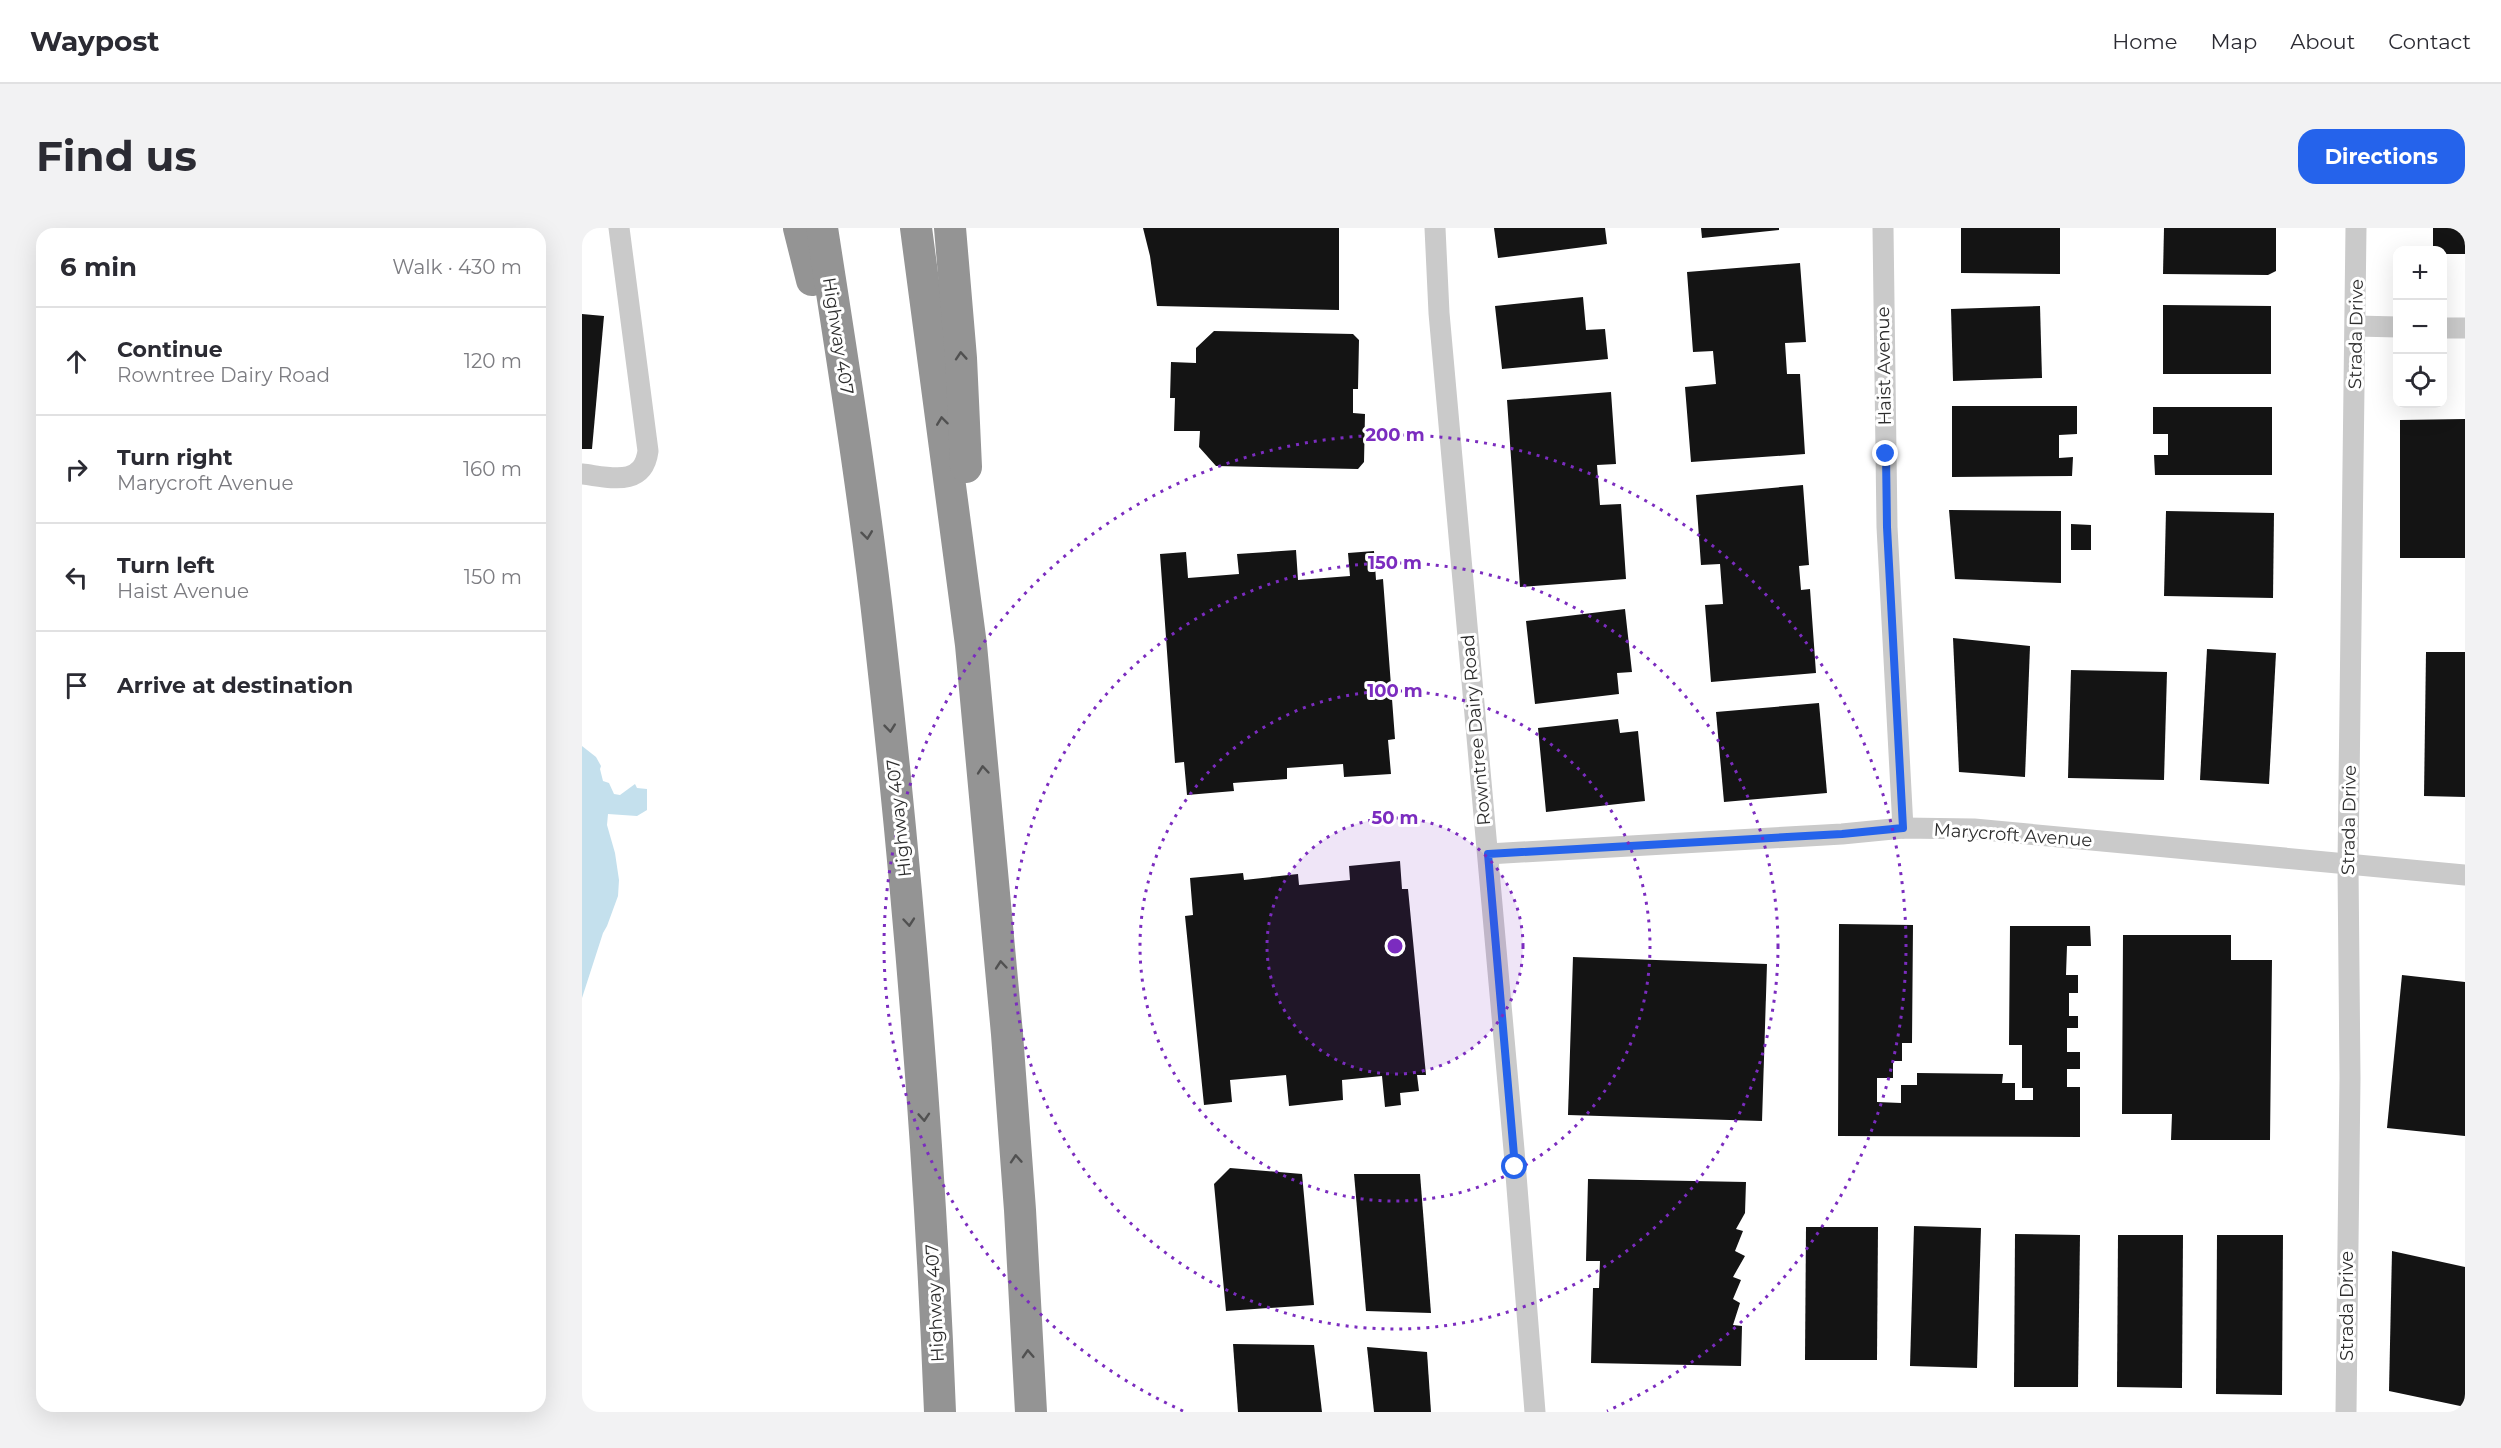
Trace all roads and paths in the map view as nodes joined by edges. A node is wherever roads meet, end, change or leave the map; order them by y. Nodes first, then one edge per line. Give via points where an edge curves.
1 (619, 228) edge
2 (799, 228) edge
3 (822, 228) edge
4 (915, 228) edge
5 (950, 228) edge
6 (1435, 228) edge
7 (1883, 228) edge
8 (2356, 228) edge
9 (2356, 326) junction
10 (2393, 327) edge
11 (2447, 328) edge
12 (2465, 328) edge
13 (582, 474) edge
14 (860, 477) junction
15 (971, 645) junction
16 (1903, 828) junction
17 (1488, 854) junction
18 (2348, 865) junction
19 (2465, 875) edge
20 (940, 1412) edge
21 (1031, 1412) edge
22 (1535, 1412) edge
23 (2346, 1412) edge

1 - 13 street via 647,433 647,462 628,478
2 - 14 highway
3 - 14 highway, Highway 407
15 -> 4 highway
15 -> 5 highway via 962,369
6 - 17 street, Rowntree Dairy Road via 1439,313
7 - 16 street, Haist Avenue via 1887,527
8 - 9 street, Strada Drive
9 - 10 street
9 - 18 street, Strada Drive
11 - 12 street
14 -> 20 highway, Highway 407 via 913,970
21 -> 15 highway via 1007,1034
16 - 17 street, Marycroft Avenue
16 - 18 street, Marycroft Avenue via 1974,830
17 - 22 street, Rowntree Dairy Road
18 - 19 street, Marycroft Avenue
18 - 23 street, Strada Drive

